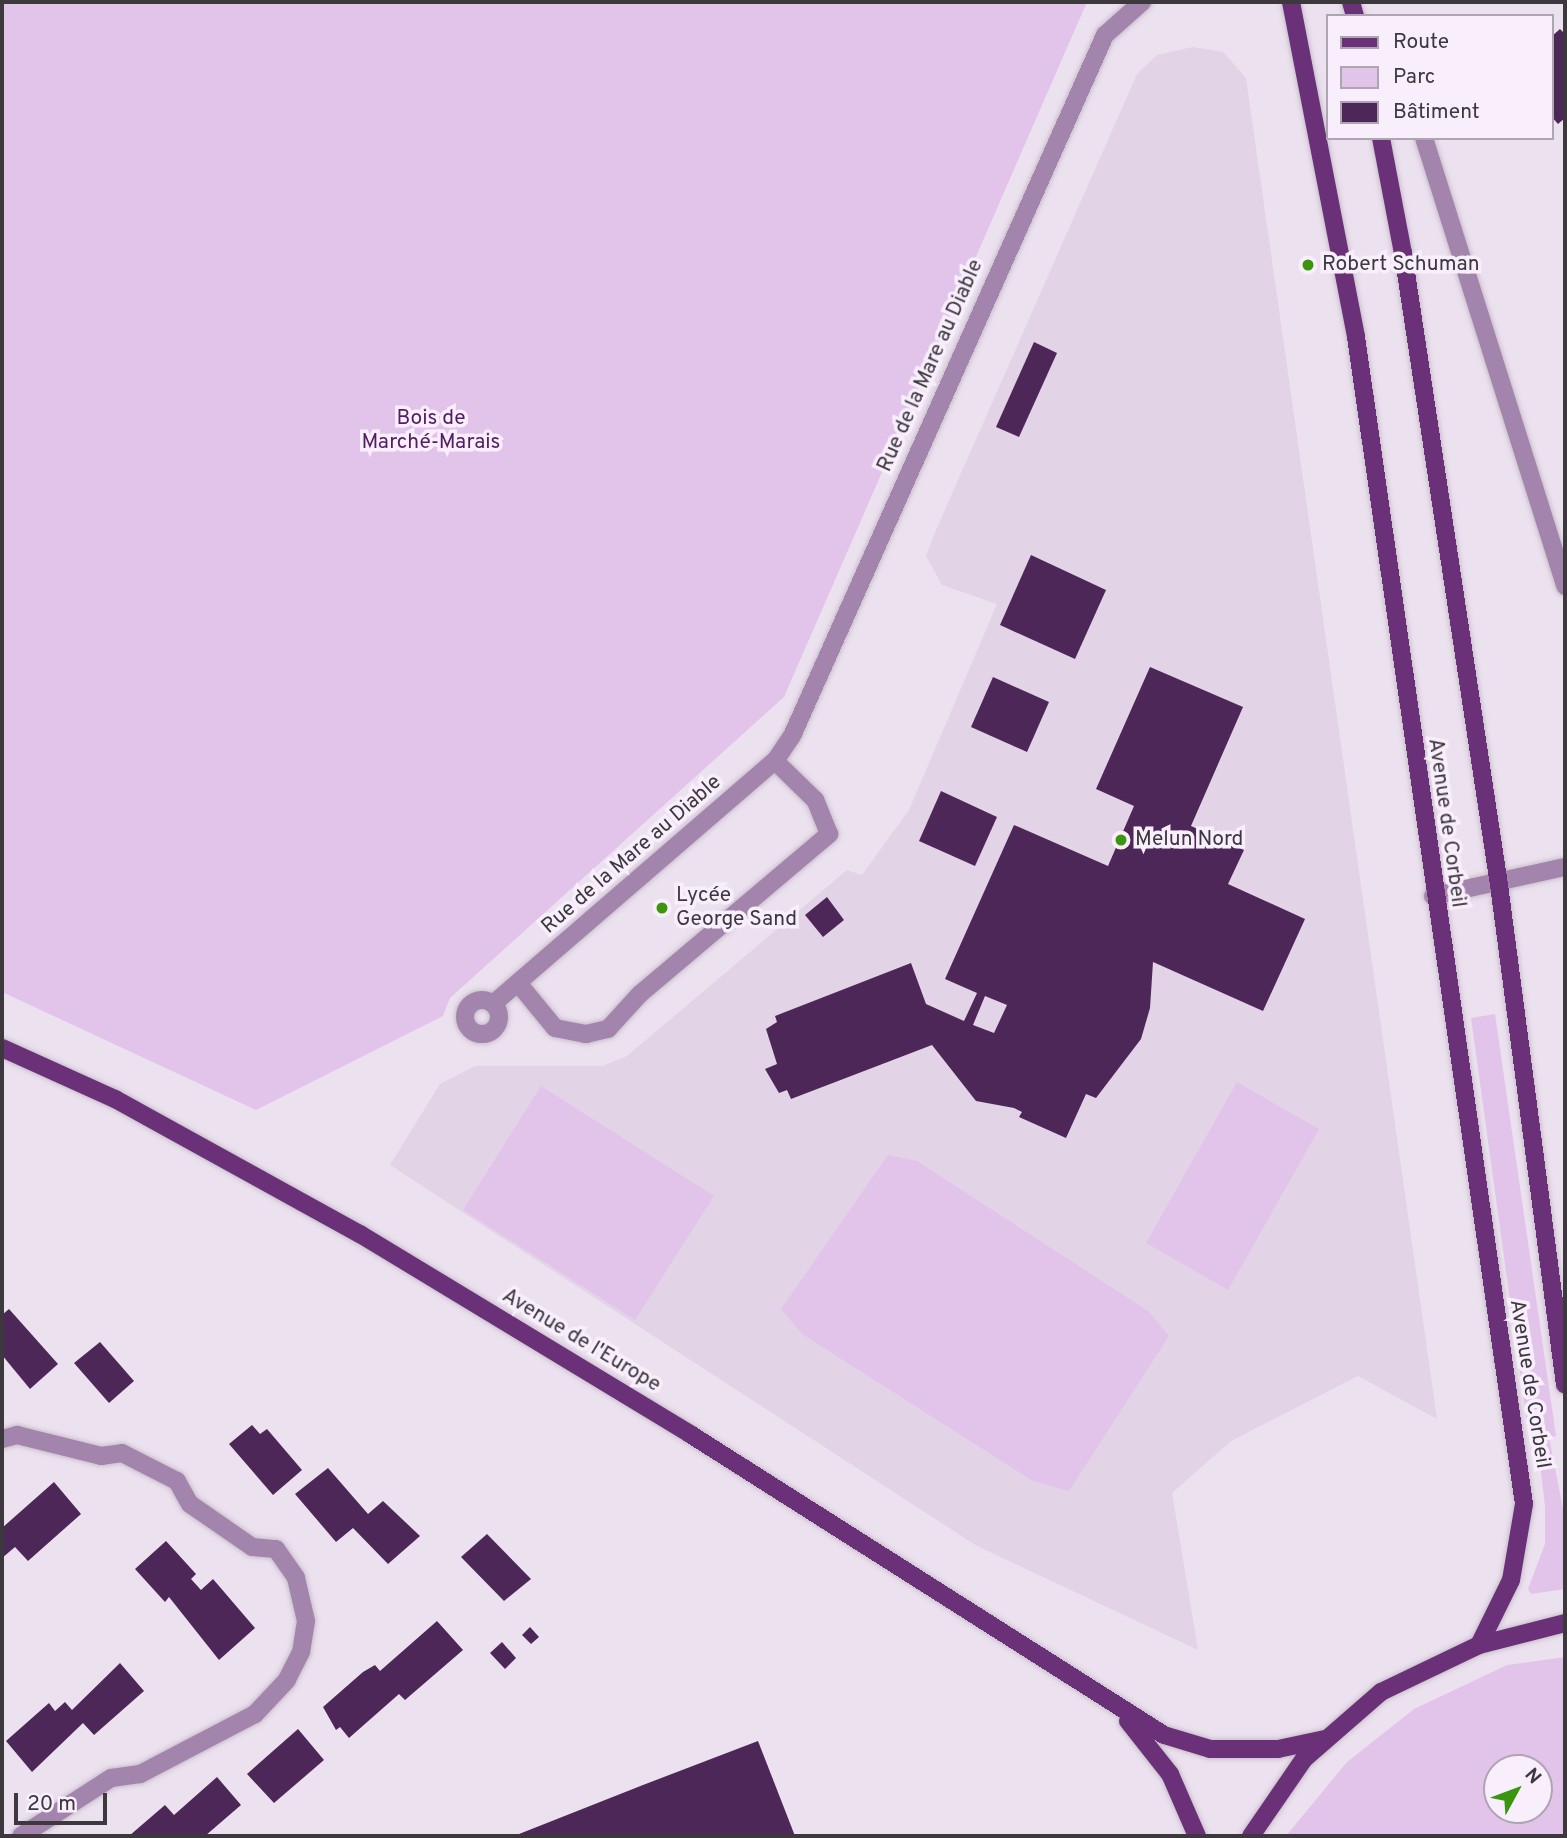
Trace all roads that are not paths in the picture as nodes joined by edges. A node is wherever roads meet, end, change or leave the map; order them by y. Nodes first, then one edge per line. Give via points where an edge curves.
1 (1138, 2) edge
2 (1291, 2) edge
3 (1381, 140) edge
4 (1425, 140) edge
5 (1565, 586) edge
6 (775, 761) junction
7 (1565, 867) edge
8 (1499, 885) junction
9 (1433, 895) junction
10 (518, 983) junction
11 (493, 1004) dead end
12 (2, 1048) edge
13 (1565, 1385) edge
14 (2, 1439) edge
15 (1565, 1623) edge
16 (1479, 1645) junction
17 (1116, 1707) junction
18 (1325, 1739) junction
19 (21, 1836) edge
20 (1197, 1836) edge
21 (1251, 1836) edge

1 - 6 street, Rue de la Mare au Diable via 1105,36 792,736
2 - 9 main road, Avenue de Corbeil via 1356,337
3 - 8 main road via 1404,253
4 - 5 street
6 - 10 street, Rue de la Mare au Diable
6 - 10 street via 815,800 829,834 640,994 608,1028 586,1034 555,1028
7 - 8 street
8 - 9 street
8 - 13 main road
9 - 16 main road, Avenue de Corbeil via 1524,1504 1511,1580
10 - 11 street, Rue de la Mare au Diable
12 - 17 main road, Avenue de l'Europe via 115,1099 360,1234 690,1434
14 - 19 street via 18,1435 101,1457 122,1453 177,1480 190,1504 252,1546 276,1549 296,1578 306,1621 301,1652 287,1680 255,1714 140,1774 111,1777
15 - 16 main road
16 - 18 main road via 1381,1692
17 - 18 main road, Avenue de l'Europe via 1164,1735 1210,1749 1278,1749
17 - 20 main road, Avenue de l'Europe via 1170,1774
18 - 21 main road via 1304,1759

